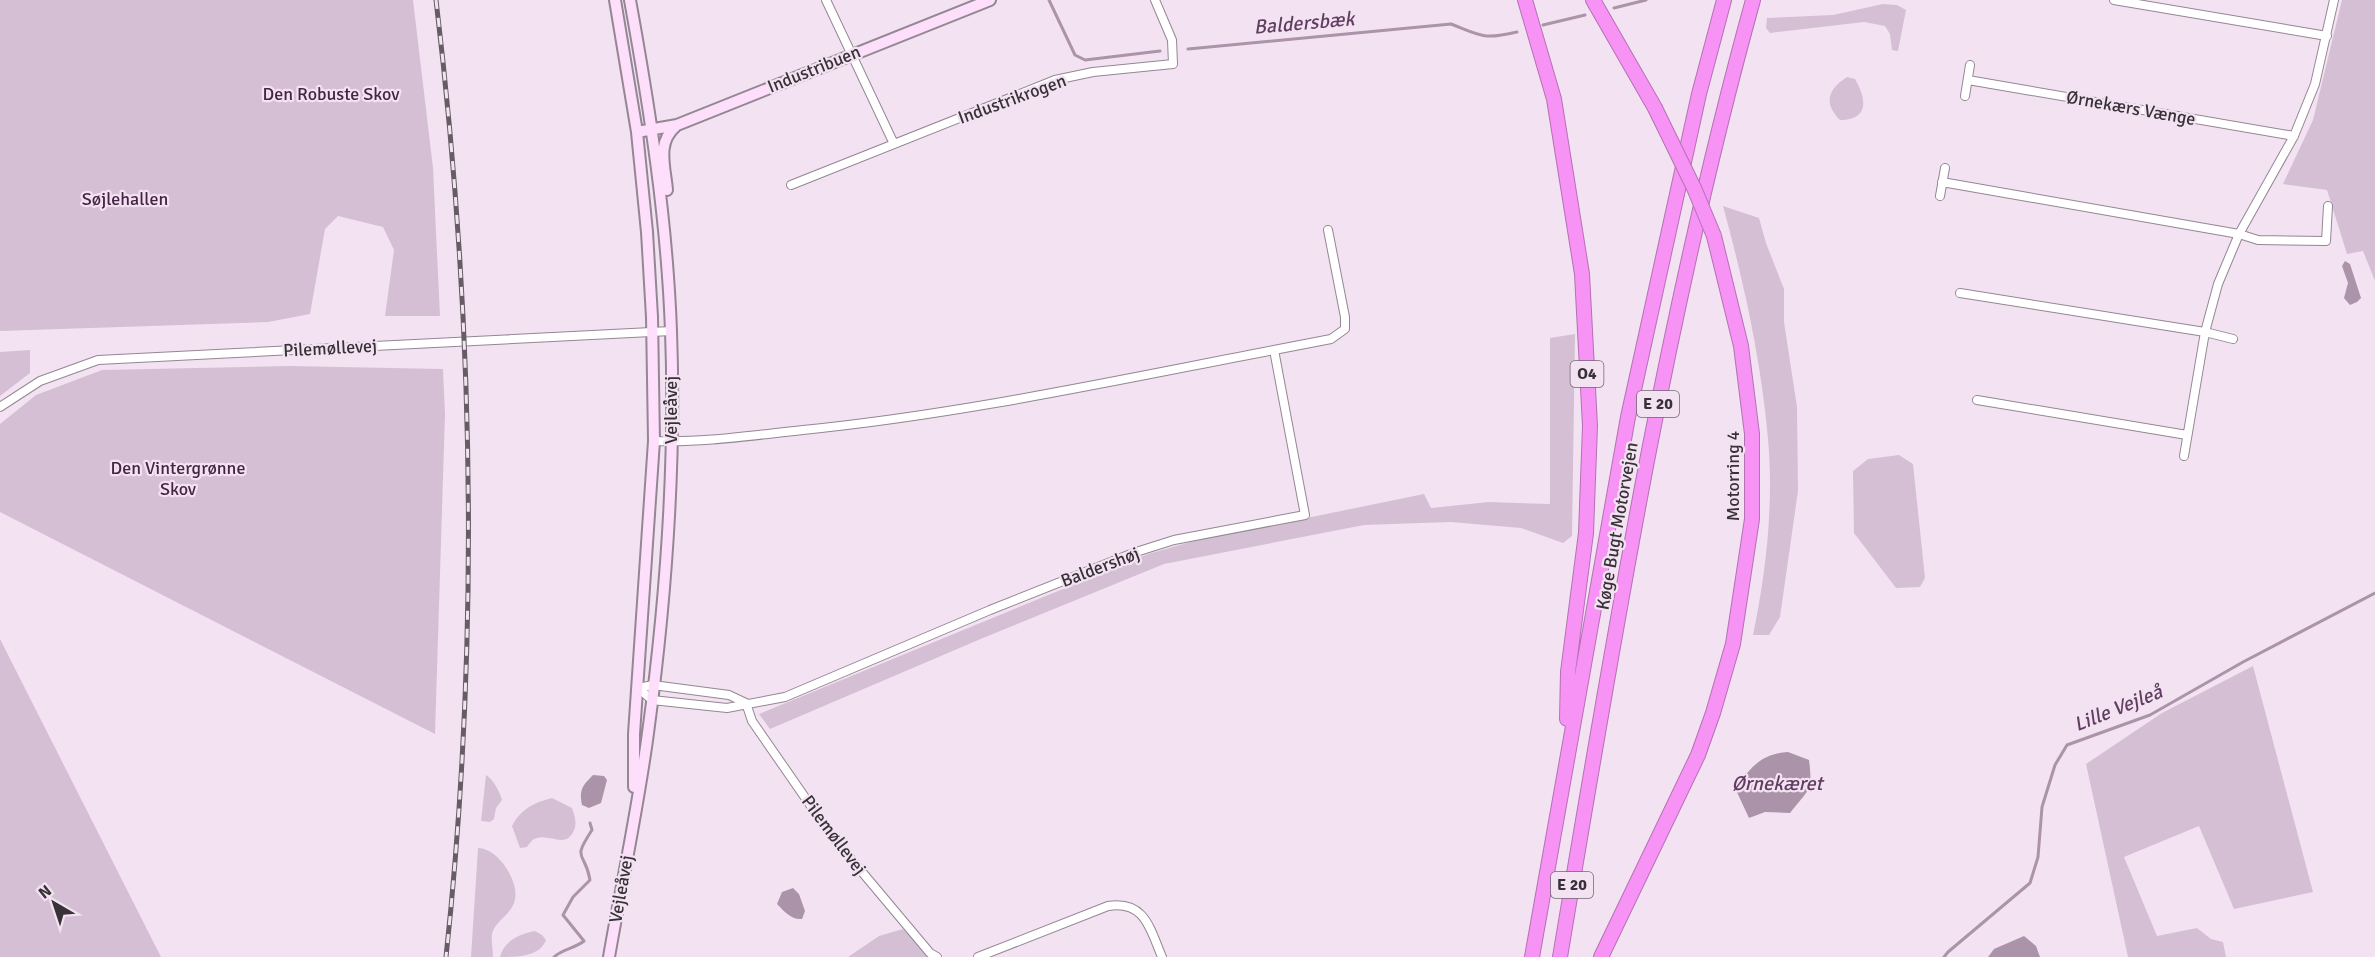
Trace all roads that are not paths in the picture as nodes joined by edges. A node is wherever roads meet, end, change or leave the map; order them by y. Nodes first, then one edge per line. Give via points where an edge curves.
1 (615, 0) edge
2 (630, 0) edge
3 (826, 0) edge
4 (990, 0) edge
5 (1155, 0) edge
6 (1525, 0) edge
7 (1593, 0) edge
8 (1724, 0) edge
9 (1753, 0) edge
10 (2114, 0) edge
11 (2334, 0) edge
12 (2327, 36) junction
13 (851, 54) junction
14 (1970, 65) dead end
15 (1968, 80) junction
16 (1965, 96) dead end
17 (677, 125) junction
18 (653, 130) junction
19 (637, 132) junction
20 (2294, 136) junction
21 (894, 144) junction
22 (1944, 168) dead end
23 (1942, 182) junction
24 (791, 185) dead end
25 (1940, 196) dead end
26 (2328, 206) dead end
27 (665, 228) junction
28 (1328, 230) dead end
29 (2239, 234) junction
30 (1960, 293) dead end
31 (671, 331) junction
32 (2205, 332) junction
33 (652, 333) junction
34 (2233, 339) dead end
35 (1274, 350) junction
36 (1977, 400) dead end
37 (0, 407) edge
38 (2187, 435) junction
39 (654, 441) junction
40 (672, 441) junction
41 (2184, 456) dead end
42 (653, 685) junction
43 (638, 688) junction
44 (652, 700) junction
45 (746, 703) junction
46 (1567, 752) junction
47 (633, 820) junction
48 (609, 957) edge
49 (937, 957) edge
50 (978, 957) edge
51 (1162, 957) edge
52 (1532, 957) edge
53 (1560, 957) edge
54 (1601, 957) edge

1 - 19 street, Vejleåvej
2 - 18 street, Vejleåvej
3 - 13 street
4 - 13 street, Industribuen
5 - 21 street, Industrikrogen via 1172,40 1173,64 1055,80
6 - 46 highway, O4 via 1554,99 1582,274 1590,426 1586,533 1568,672
7 - 54 highway, Motorring 4, bridge via 1655,108 1714,237 1741,346 1752,434 1752,519 1735,633 1713,713 1698,755
8 - 46 highway, Køge Bugt Motorvejen / E 20 via 1699,94 1628,417
9 - 53 highway, Køge Bugt Motorvejen / E 20 via 1657,406
10 - 12 street
11 - 12 street
12 - 20 street via 2315,84
13 - 17 street, Industribuen
13 - 21 street
14 - 15 street
15 - 16 street
15 - 20 street, Ørnekærs Vænge
17 - 18 street, Industribuen
17 - 27 street via 663,142 669,206
18 - 19 street, Industribuen
18 - 27 street, Vejleåvej
19 - 33 street, Vejleåvej
20 - 29 street
21 - 24 street, Industrikrogen
22 - 23 street
23 - 25 street
23 - 29 street
26 - 29 street via 2326,241 2258,240
27 - 31 street, Vejleåvej
28 - 35 street via 1345,329 1331,339
29 - 32 street via 2218,284
30 - 32 street
31 - 33 street, Pilemøllevej
31 - 40 street, Vejleåvej
32 - 34 street
32 - 38 street
33 - 37 street, Pilemøllevej via 98,360 40,381
33 - 39 street, Vejleåvej
35 - 40 street via 988,405 855,425
35 - 45 street, Baldershøj via 1305,515 1174,540 1136,552 785,697
36 - 38 street
38 - 41 street
39 - 40 street
39 - 43 street, Vejleåvej
40 - 42 street, Vejleåvej via 666,565
42 - 43 street, Baldershøj
42 - 44 street, Vejleåvej
42 - 45 street, Baldershøj via 729,695
43 - 44 street
43 - 47 street, Vejleåvej
44 - 45 street, Baldershøj via 727,708
44 - 47 street, Vejleåvej
45 - 49 street, Pilemøllevej via 752,721 831,835
46 - 52 highway, Køge Bugt Motorvejen / E 20
47 - 48 street, Vejleåvej
50 - 51 street via 1120,904 1131,906 1148,923

